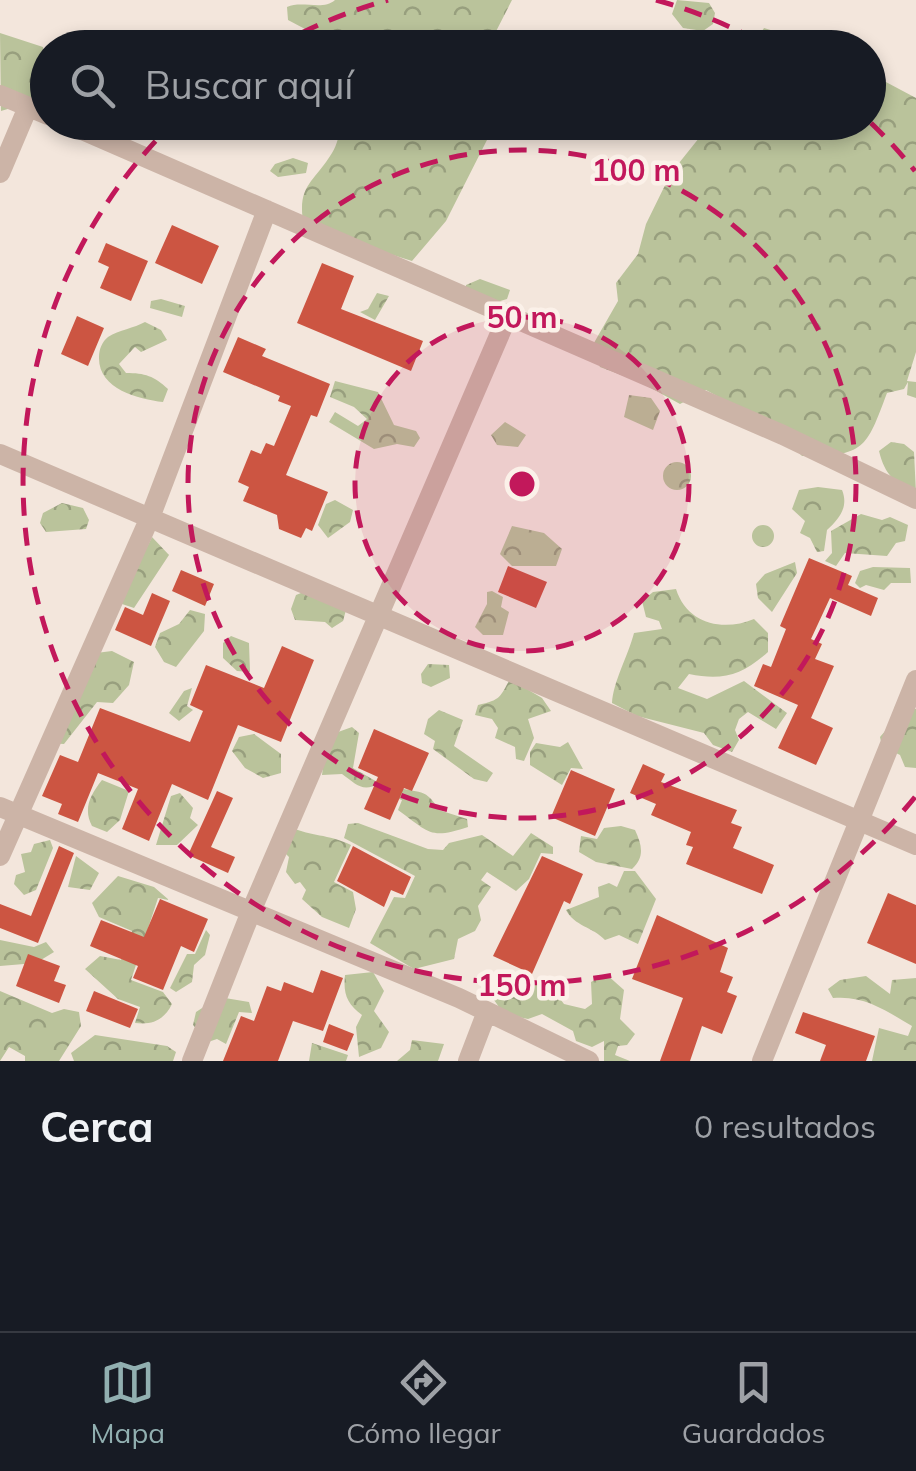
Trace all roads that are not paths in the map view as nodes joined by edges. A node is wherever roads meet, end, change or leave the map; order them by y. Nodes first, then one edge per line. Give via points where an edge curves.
1 (0, 95) edge
2 (30, 108) edge
3 (30, 124) edge
4 (106, 140) edge
5 (0, 173) edge
6 (267, 210) junction
7 (508, 314) junction
8 (0, 454) edge
9 (916, 499) edge
10 (151, 515) junction
11 (380, 612) junction
12 (916, 680) edge
13 (10, 811) edge
14 (861, 821) junction
15 (916, 845) edge
16 (0, 856) edge
17 (252, 909) junction
18 (486, 1014) junction
19 (192, 1061) edge
20 (468, 1061) edge
21 (588, 1061) edge
22 (762, 1061) edge

1 - 2 street
3 - 5 street
4 - 6 street
6 - 7 street
6 - 10 street
7 - 9 street
7 - 11 street
8 - 10 street
10 - 11 street
10 - 13 street
11 - 14 street
11 - 17 street
12 - 14 street
13 - 16 street
13 - 17 street
14 - 15 street
14 - 22 street
17 - 18 street
17 - 19 street
18 - 20 street
18 - 21 street

